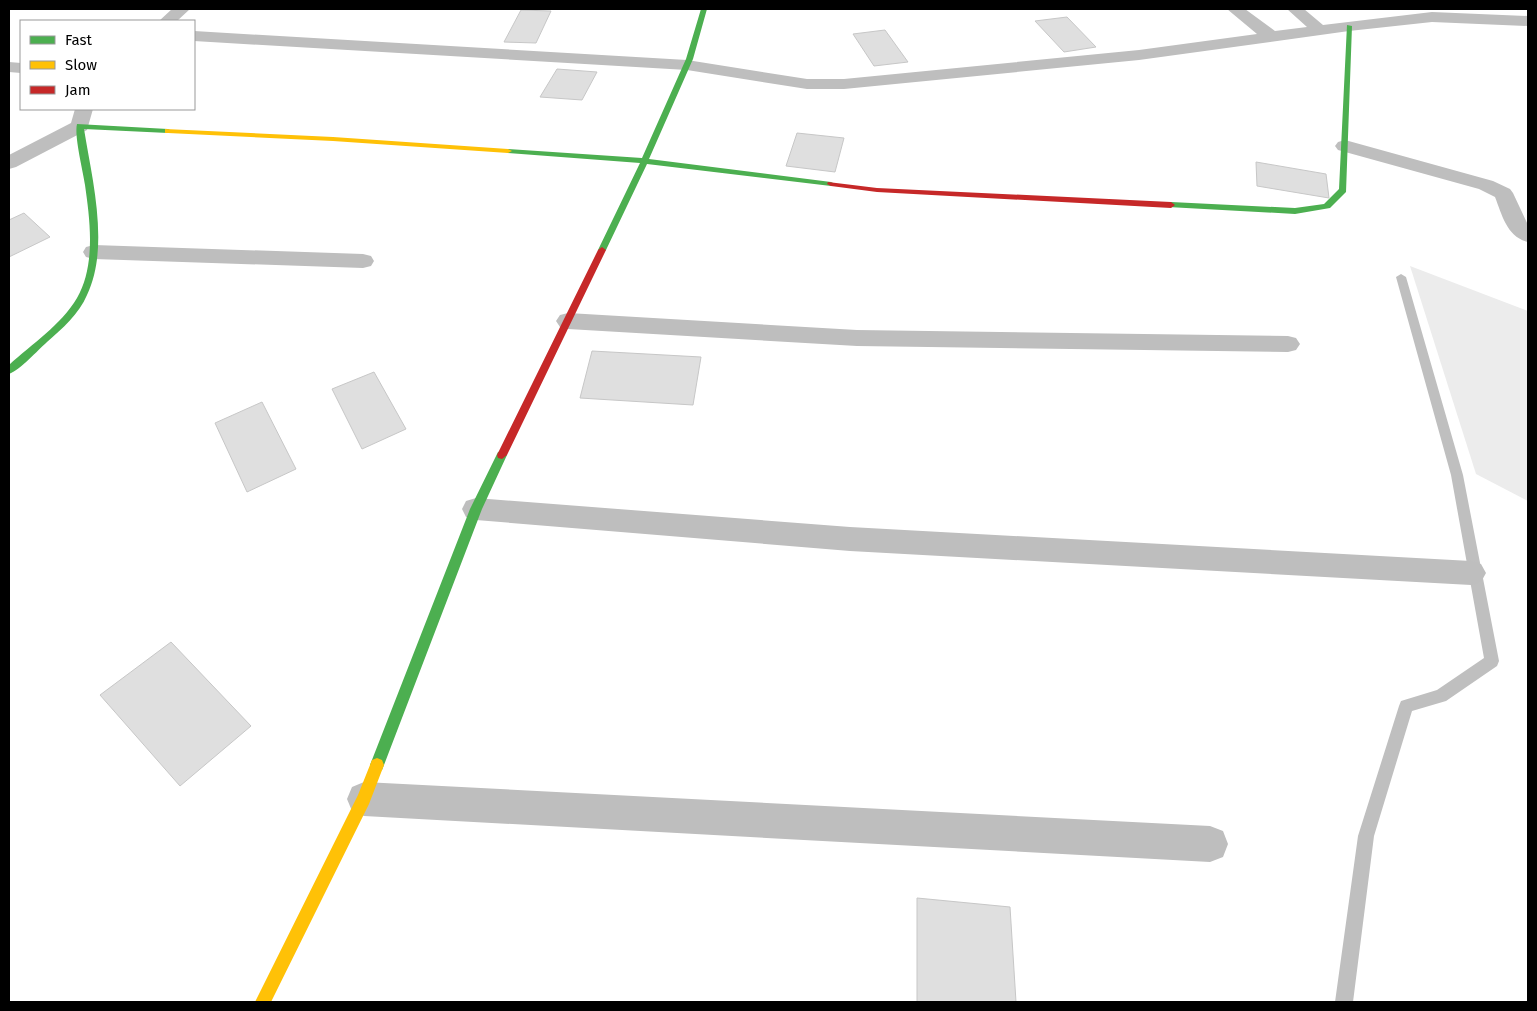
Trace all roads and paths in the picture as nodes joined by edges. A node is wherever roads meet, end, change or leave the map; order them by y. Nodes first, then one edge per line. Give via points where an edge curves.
1 (182, 9) edge
2 (704, 9) edge
3 (1236, 9) edge
4 (1295, 9) edge
5 (1426, 13) edge
6 (168, 20) edge
7 (1528, 21) edge
8 (1350, 26) junction
9 (1320, 30) junction
10 (195, 36) edge
11 (1272, 37) junction
12 (686, 65) junction
13 (82, 117) edge
14 (1344, 146) junction
15 (645, 161) junction
16 (9, 163) edge
17 (1528, 235) edge
18 (94, 252) junction
19 (363, 261) dead end
20 (568, 322) junction
21 (1288, 344) dead end
22 (9, 370) edge
23 (476, 509) junction
24 (1471, 573) dead end
25 (364, 799) junction
26 (1210, 844) dead end
27 (263, 1002) edge

1 - 6 street
2 - 12 street
3 - 11 street
4 - 9 street
5 - 7 street
5 - 8 street
8 - 9 street
8 - 14 street
9 - 11 street
10 - 12 street
11 - 12 street via 1139,55 844,84 807,84
12 - 15 street
13 - 15 street
13 - 16 street
13 - 18 street
14 - 15 street via 1343,190 1327,206 1295,211 877,190
14 - 17 street via 1486,184 1503,193 1514,222
15 - 20 street
18 - 19 street
18 - 22 street via 87,288 69,313
20 - 21 street via 857,338
20 - 23 street
23 - 24 street via 860,539
23 - 25 street
25 - 26 street
25 - 27 street

